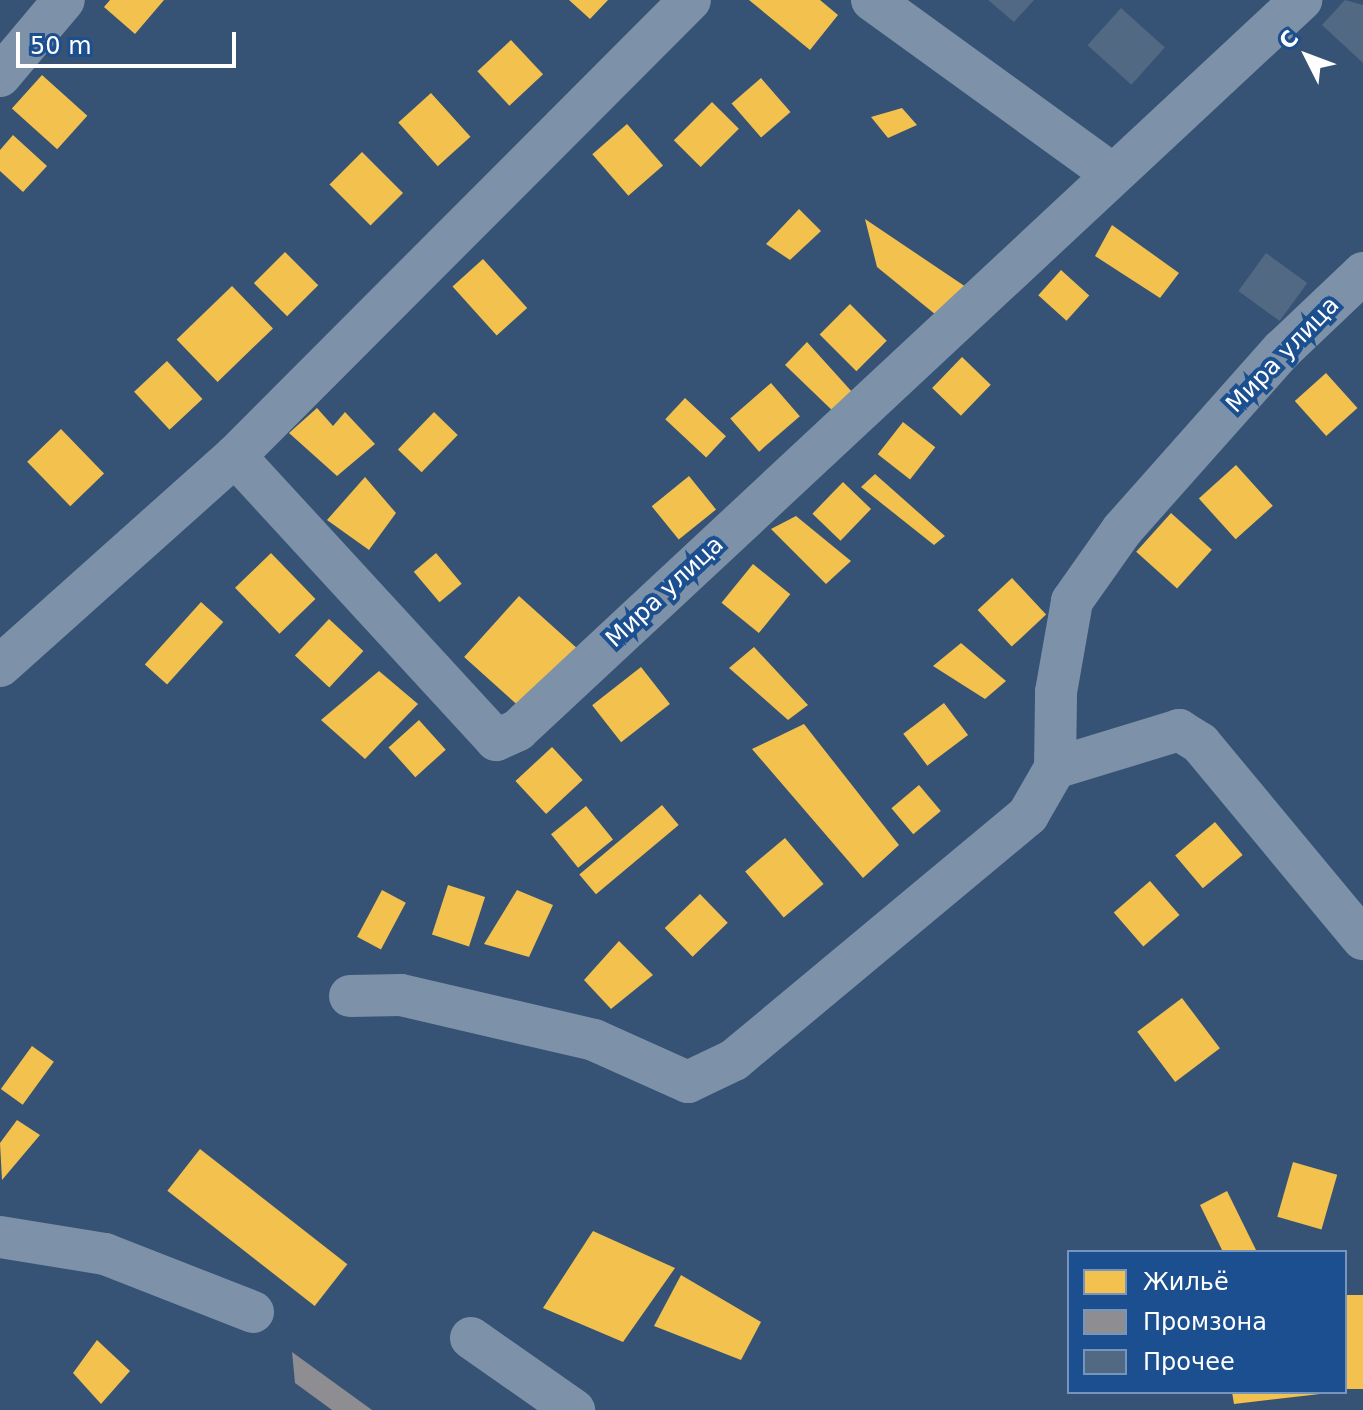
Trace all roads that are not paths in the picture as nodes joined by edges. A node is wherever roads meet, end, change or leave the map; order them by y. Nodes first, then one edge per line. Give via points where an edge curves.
1 (64, 0) edge
2 (690, 0) edge
3 (872, 0) edge
4 (1301, 0) edge
5 (0, 76) edge
6 (1111, 173) junction
7 (1363, 273) edge
8 (235, 456) junction
9 (0, 666) edge
10 (1055, 768) junction
11 (1363, 939) edge
12 (350, 996) dead end
13 (0, 1237) edge
14 (253, 1312) dead end
15 (471, 1338) dead end
16 (574, 1410) edge

1 - 5 street
2 - 8 street
3 - 6 street
4 - 6 street
6 - 8 street, Мира улица via 518,730 496,740
7 - 10 street, Мира улица via 1282,350 1132,519 1072,601 1056,692
8 - 9 street
10 - 11 street via 1179,730 1200,743
10 - 12 street, Мира улица via 1028,815 734,1060 688,1082 594,1040 401,995
13 - 14 street via 105,1254
15 - 16 street

